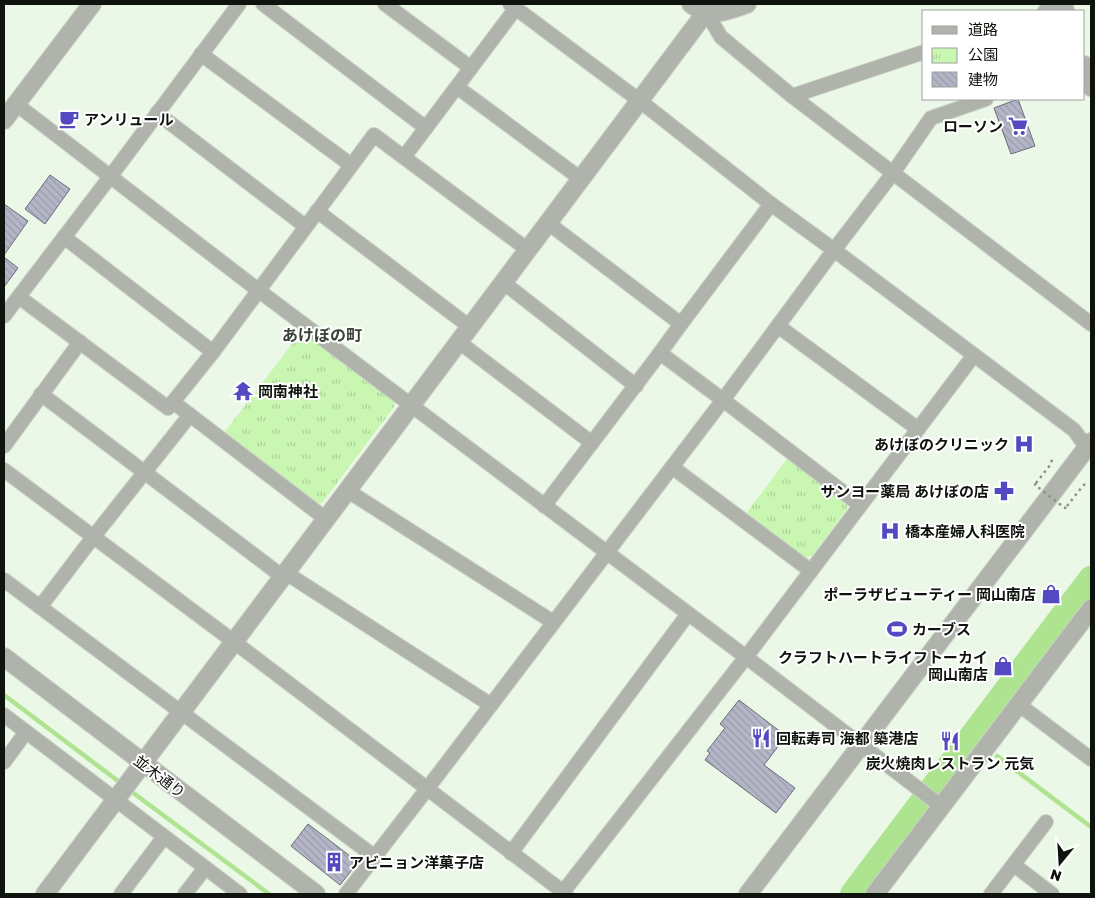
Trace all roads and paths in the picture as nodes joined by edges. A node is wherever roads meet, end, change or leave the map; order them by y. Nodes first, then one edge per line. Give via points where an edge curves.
1 (92, 4) edge
2 (239, 4) edge
3 (263, 4) edge
4 (385, 4) edge
5 (691, 4) edge
6 (747, 4) edge
7 (513, 6) edge
8 (1065, 6) edge
9 (1049, 10) edge
10 (706, 12) junction
11 (922, 53) edge
12 (201, 54) junction
13 (471, 68) junction
14 (1085, 68) edge
15 (457, 86) junction
16 (1091, 86) edge
17 (792, 96) junction
18 (10, 100) edge
19 (983, 100) edge
20 (640, 101) junction
21 (157, 113) junction
22 (4, 120) edge
23 (426, 128) junction
24 (404, 157) junction
25 (350, 165) junction
26 (892, 174) junction
27 (110, 177) junction
28 (581, 179) junction
29 (771, 204) junction
30 (317, 211) junction
31 (548, 223) junction
32 (305, 226) junction
33 (64, 238) junction
34 (528, 250) junction
35 (834, 250) junction
36 (504, 283) junction
37 (258, 290) junction
38 (19, 296) junction
39 (4, 316) edge
40 (681, 324) junction
41 (1091, 324) edge
42 (778, 326) junction
43 (470, 327) junction
44 (80, 342) junction
45 (459, 342) junction
46 (213, 352) junction
47 (660, 354) junction
48 (974, 355) junction
49 (636, 386) junction
50 (42, 394) junction
51 (723, 400) junction
52 (173, 402) junction
53 (412, 405) junction
54 (190, 415) junction
55 (918, 428) junction
56 (592, 443) junction
57 (4, 446) edge
58 (1090, 448) edge
59 (1052, 459) dead end
60 (672, 467) junction
61 (4, 470) edge
62 (144, 473) junction
63 (1086, 484) dead end
64 (348, 491) junction
65 (860, 505) junction
66 (544, 506) junction
67 (326, 519) junction
68 (94, 536) junction
69 (606, 553) junction
70 (811, 571) junction
71 (284, 575) junction
72 (4, 580) edge
73 (40, 607) junction
74 (1091, 609) edge
75 (688, 614) junction
76 (554, 622) junction
77 (234, 642) junction
78 (4, 657) edge
79 (746, 657) junction
80 (1018, 704) junction
81 (491, 705) junction
82 (181, 713) junction
83 (4, 715) edge
84 (26, 732) junction
85 (861, 746) junction
86 (1091, 759) edge
87 (4, 762) edge
88 (143, 763) junction
89 (427, 790) junction
90 (118, 796) junction
91 (932, 799) junction
92 (1046, 822) dead end
93 (164, 837) junction
94 (511, 853) junction
95 (375, 857) junction
96 (1014, 865) junction
97 (205, 868) junction
98 (565, 893) edge
99 (45, 894) edge
100 (121, 894) edge
101 (185, 894) edge
102 (240, 894) edge
103 (316, 894) edge
104 (346, 894) edge
105 (748, 894) edge
106 (874, 894) edge
107 (991, 894) edge
108 (1052, 894) edge

1 - 18 street
2 - 12 street
3 - 23 street
4 - 13 street
5 - 10 street
6 - 10 street
7 - 13 street
7 - 20 street
8 - 9 street
10 - 17 street via 722,37
10 - 20 street
11 - 17 street
12 - 21 street
12 - 25 street
13 - 15 street
14 - 16 street
15 - 23 street
15 - 28 street
17 - 26 street
18 - 22 street
18 - 27 street
19 - 26 street via 931,118
20 - 28 street
20 - 29 street
21 - 27 street
21 - 32 street
23 - 24 street
24 - 25 street via 374,136
24 - 34 street
25 - 30 street
26 - 35 street
26 - 41 street
27 - 33 street
27 - 37 street
28 - 31 street
29 - 35 street
29 - 40 street
30 - 32 street
30 - 43 street
31 - 34 street
31 - 40 street
32 - 37 street
33 - 38 street
33 - 46 street
34 - 36 street
35 - 42 street
35 - 48 street
36 - 43 street
36 - 49 street
37 - 46 street
37 - 53 street
38 - 39 street
38 - 44 street
40 - 47 street
42 - 51 street
42 - 55 street
43 - 45 street
44 - 50 street
44 - 52 street via 168,408
45 - 53 street
45 - 56 street
46 - 52 street
47 - 49 street
47 - 51 street
48 - 55 street
48 - 58 street via 1074,430
49 - 56 street
50 - 57 street
50 - 62 street
51 - 60 street
51 - 65 street
52 - 54 street
53 - 64 street
53 - 66 street
54 - 62 street
54 - 67 street
55 - 65 street
56 - 66 street
58 - 85 street
59 - 63 path, bridge via 1035,485 1065,508
60 - 69 street
60 - 70 street
61 - 68 street
62 - 68 street
62 - 71 street
64 - 67 street
64 - 76 street
65 - 70 street
66 - 69 street
67 - 71 street
68 - 73 street
68 - 77 street
69 - 75 street
69 - 76 street
70 - 79 street
71 - 77 street
71 - 81 street
72 - 73 street
73 - 82 street
74 - 80 street
75 - 79 street
75 - 94 street
76 - 81 street
77 - 82 street
77 - 89 street
78 - 88 street, 並木通り
79 - 85 street
79 - 98 street
80 - 86 street
80 - 91 street
81 - 89 street
82 - 88 street
82 - 95 street
83 - 84 street
84 - 87 street
84 - 90 street
85 - 91 street
85 - 105 street
88 - 90 street
88 - 103 street, 並木通り
89 - 94 street
89 - 95 street
90 - 93 street
90 - 99 street
91 - 106 street
92 - 96 street
93 - 97 street
93 - 100 street
94 - 98 street
95 - 104 street
96 - 107 street
96 - 108 street
97 - 101 street
97 - 102 street

